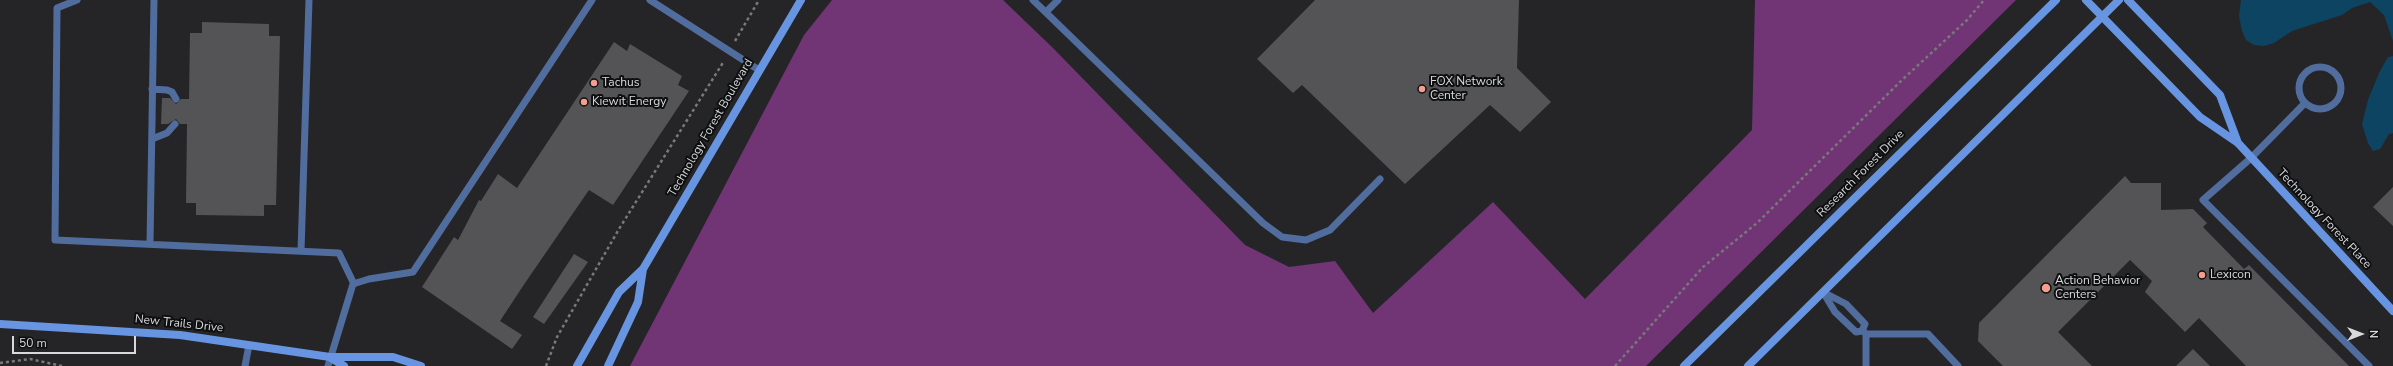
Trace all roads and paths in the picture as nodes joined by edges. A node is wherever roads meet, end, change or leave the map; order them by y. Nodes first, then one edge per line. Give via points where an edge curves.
1 (77, 0) edge
2 (154, 0) edge
3 (309, 0) edge
4 (592, 0) edge
5 (650, 0) edge
6 (759, 0) edge
7 (801, 0) edge
8 (1033, 0) edge
9 (1058, 0) edge
10 (1984, 0) edge
11 (2056, 0) edge
12 (2086, 0) edge
13 (2119, 0) edge
14 (2128, 0) edge
15 (1046, 12) junction
16 (2102, 16) junction
17 (730, 51) junction
18 (759, 70) junction
19 (152, 89) junction
20 (176, 99) dead end
21 (2305, 103) junction
22 (175, 124) dead end
23 (152, 138) junction
24 (2238, 143) junction
25 (2251, 158) junction
26 (1380, 179) dead end
27 (150, 244) junction
28 (301, 251) junction
29 (643, 269) junction
30 (354, 284) junction
31 (1823, 292) junction
32 (2393, 311) edge
33 (0, 324) edge
34 (1864, 332) junction
35 (249, 345) junction
36 (330, 357) junction
37 (0, 363) edge
38 (62, 366) edge
39 (245, 366) edge
40 (328, 366) edge
41 (344, 366) edge
42 (421, 366) edge
43 (546, 366) edge
44 (577, 366) edge
45 (608, 366) edge
46 (1615, 366) edge
47 (1684, 366) edge
48 (1748, 366) edge
49 (1866, 366) edge
50 (1958, 366) edge
51 (2369, 366) edge

1 - 27 lane via 56,8 55,240
2 - 19 lane
3 - 28 lane
4 - 30 lane via 412,272
5 - 17 lane
6 - 17 path
7 - 18 street, Technology Forest Boulevard
8 - 15 lane
9 - 15 lane
10 - 46 path via 1967,20 1902,80 1757,223 1703,267
11 - 47 street, Research Forest Drive
12 - 16 street, Technology Forest Place
13 - 16 street
14 - 24 street, Technology Forest Place via 2220,95
15 - 26 lane via 1263,224 1282,237 1306,240 1330,230
16 - 24 street, Technology Forest Place via 2200,117
16 - 31 street
17 - 18 lane
17 - 43 path via 615,236 557,337
18 - 29 street, Technology Forest Boulevard
19 - 20 lane via 172,92
19 - 23 lane
21 - 21 lane via 2317,109 2330,107 2336,102 2341,90 2337,76 2332,71 2319,67 2306,72 2299,84 2301,98
21 - 25 lane
22 - 23 lane via 167,133
23 - 27 lane
24 - 25 street, Technology Forest Place
25 - 32 street, Technology Forest Place
25 - 51 lane via 2203,200
27 - 28 lane
28 - 30 lane via 339,253
29 - 44 street, Technology Forest Boulevard via 619,292
29 - 45 street, Technology Forest Boulevard via 638,302
30 - 36 lane
31 - 34 lane via 1835,312 1856,332
31 - 34 lane via 1846,304 1865,324
31 - 48 street
33 - 35 street, New Trails Drive via 180,335
34 - 49 lane
34 - 50 lane via 1928,334
35 - 36 street, New Trails Drive
35 - 39 lane
36 - 40 lane
36 - 41 street, New Trails Drive
36 - 42 street, New Trails Drive via 393,357
37 - 38 path via 30,359

